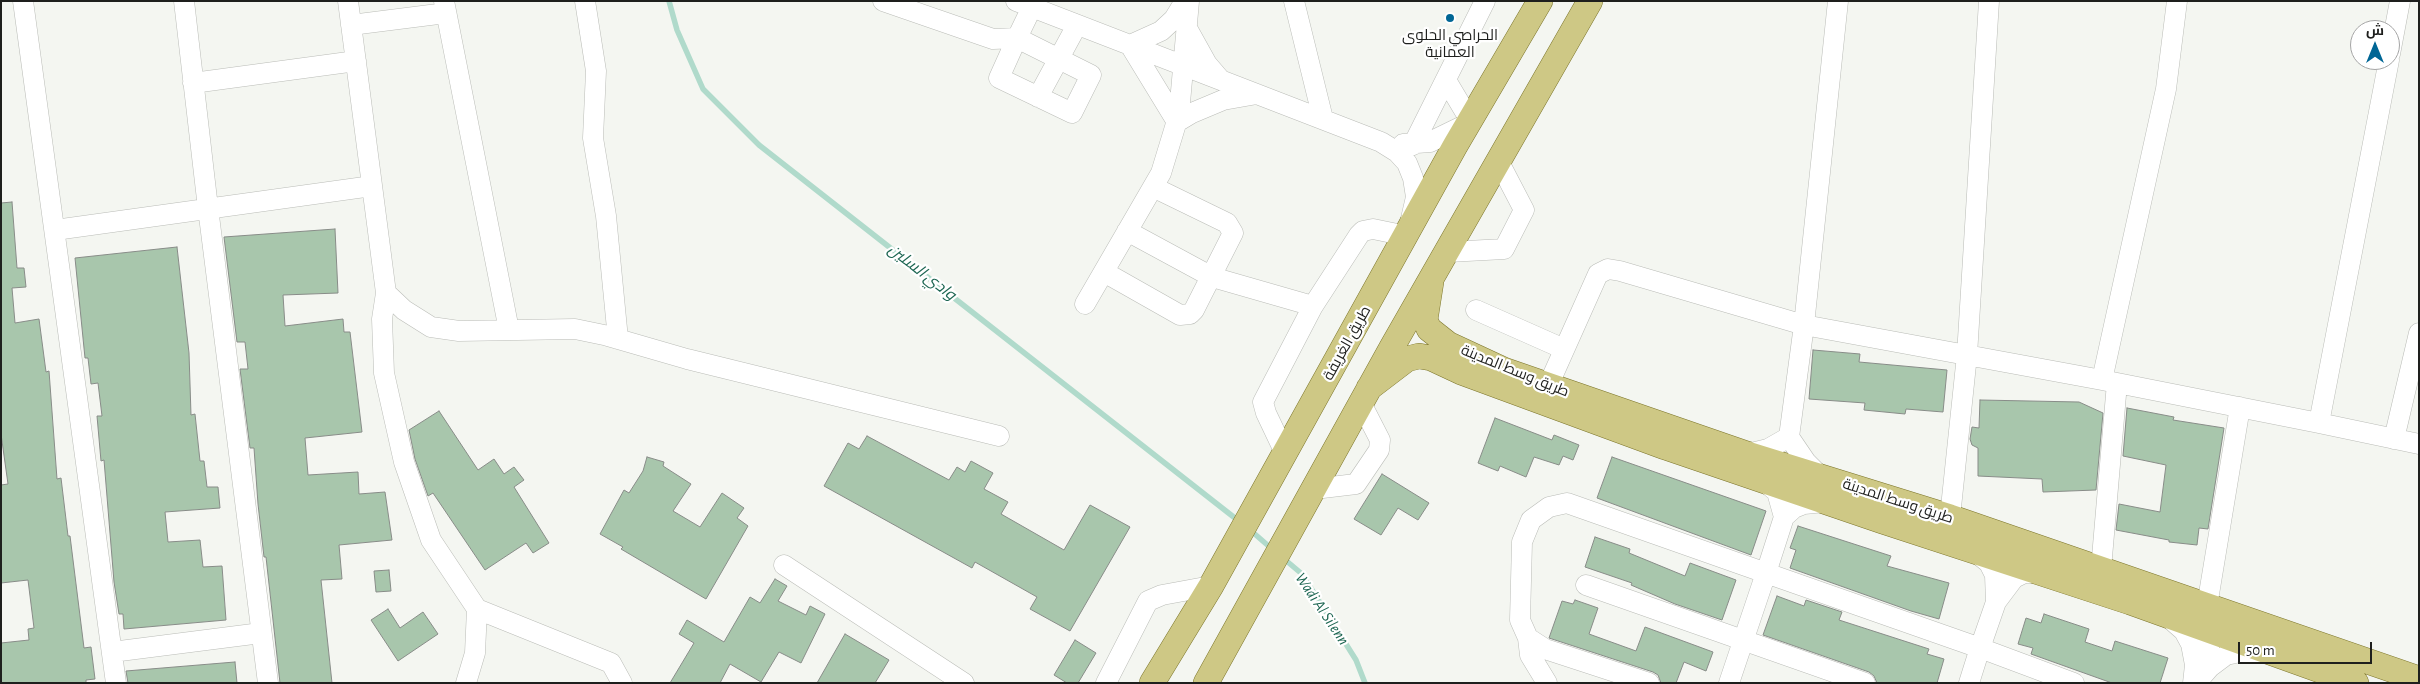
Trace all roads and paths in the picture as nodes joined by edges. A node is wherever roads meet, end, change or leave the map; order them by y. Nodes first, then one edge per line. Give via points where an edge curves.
1 (23, 1) edge
2 (184, 1) edge
3 (348, 1) edge
4 (585, 1) edge
5 (883, 1) edge
6 (1185, 1) edge
7 (1189, 1) edge
8 (1294, 1) edge
9 (1485, 1) edge
10 (1540, 1) edge
11 (1590, 1) edge
12 (1838, 1) edge
13 (1989, 1) edge
14 (2177, 1) edge
15 (2400, 1) edge
16 (1024, 4) edge
17 (445, 7) edge
18 (2396, 20) edge
19 (351, 25) junction
20 (1077, 25) junction
21 (1186, 28) junction
22 (1017, 38) junction
23 (1130, 45) junction
24 (1058, 58) junction
25 (356, 61) junction
26 (1182, 65) junction
27 (2387, 70) edge
28 (1221, 80) junction
29 (1446, 80) junction
30 (194, 83) junction
31 (1257, 94) junction
32 (1038, 97) junction
33 (1323, 119) junction
34 (1177, 122) junction
35 (1471, 122) junction
36 (1381, 142) junction
37 (1413, 145) junction
38 (1499, 162) junction
39 (372, 186) junction
40 (1153, 187) junction
41 (208, 208) junction
42 (55, 230) junction
43 (1127, 231) junction
44 (1407, 236) junction
45 (1448, 252) junction
46 (1104, 272) junction
47 (1212, 276) junction
48 (1432, 282) junction
49 (386, 294) junction
50 (1085, 304) dead end
51 (1313, 306) junction
52 (1476, 310) dead end
53 (1804, 325) junction
54 (509, 330) junction
55 (2419, 333) edge
56 (618, 339) junction
57 (1564, 349) junction
58 (1967, 355) junction
59 (2109, 381) junction
60 (1548, 386) junction
61 (1365, 396) junction
62 (2240, 407) junction
63 (2319, 423) junction
64 (999, 436) dead end
65 (1789, 437) junction
66 (2394, 439) junction
67 (2419, 444) edge
68 (1285, 453) junction
69 (1747, 454) junction
70 (1819, 475) junction
71 (1765, 482) junction
72 (1314, 489) junction
73 (1825, 502) junction
74 (1784, 517) junction
75 (1950, 517) junction
76 (1974, 552) junction
77 (784, 565) dead end
78 (2101, 569) junction
79 (1766, 573) junction
80 (2040, 573) junction
81 (1586, 585) dead end
82 (1210, 586) junction
83 (1996, 602) junction
84 (477, 609) junction
85 (2164, 614) junction
86 (2214, 616) junction
87 (261, 633) junction
88 (1528, 638) junction
89 (1743, 639) junction
90 (1980, 648) junction
91 (112, 652) junction
92 (2272, 652) junction
93 (2419, 679) edge
94 (116, 683) edge
95 (268, 683) edge
96 (466, 683) edge
97 (622, 683) edge
98 (964, 683) edge
99 (1106, 683) edge
100 (1152, 683) edge
101 (1206, 683) edge
102 (1547, 683) edge
103 (1649, 683) edge
104 (1729, 683) edge
105 (1865, 683) edge
106 (1969, 683) edge
107 (2074, 683) edge
108 (2194, 683) edge
109 (2356, 683) edge

1 - 42 street
2 - 30 street
3 - 19 street
4 - 56 street via 596,71 593,138 606,216
5 - 22 street via 993,39
6 - 23 street via 1174,19 1161,31
7 - 21 street
8 - 33 street
9 - 29 street
10 - 35 main road, طريق الغريفة
11 - 38 main road
12 - 53 street
13 - 58 street
14 - 59 street via 2166,88
15 - 18 street
16 - 20 street
16 - 22 street
17 - 19 street
17 - 54 street
19 - 25 street
20 - 23 street
20 - 24 street
21 - 26 street
21 - 28 street via 1207,64
22 - 24 street
22 - 32 street via 999,78
23 - 26 street
23 - 34 street
24 - 32 street
24 - 32 street via 1091,75 1072,114
25 - 30 street
25 - 39 street
26 - 28 street
26 - 34 street
27 - 63 street
28 - 31 street
29 - 35 street
29 - 37 street
30 - 41 street
31 - 33 street
31 - 34 street via 1223,100
33 - 36 street
34 - 40 street via 1161,173
35 - 37 street via 1430,142
35 - 44 main road, طريق الغريفة
36 - 37 street
36 - 44 street via 1407,163 1413,178 1416,197
38 - 45 main road
38 - 45 street via 1524,210 1504,249
39 - 41 street
39 - 49 street
40 - 43 street
40 - 47 street via 1231,227 1232,238
41 - 42 street
41 - 87 street
42 - 91 street
43 - 46 street
43 - 47 street
44 - 51 street via 1372,229 1363,231
44 - 68 main road, طريق الغريفة
45 - 48 main road
46 - 47 street via 1185,316 1194,310
46 - 50 street
47 - 51 street
48 - 60 main road, طريق وسط المدينة via 1425,320 1429,329 1448,344
48 - 61 main road
49 - 54 street via 431,327 459,331
49 - 84 street via 381,347 404,462 431,540
51 - 68 street via 1264,402
52 - 57 street
53 - 57 street via 1608,269 1598,274
53 - 58 street
53 - 65 street
54 - 56 street via 575,329
55 - 66 street
56 - 64 street
57 - 60 street
58 - 59 street
58 - 75 street
59 - 62 street
59 - 78 street
60 - 69 main road, طريق وسط المدينة
61 - 71 main road, طريق وسط المدينة via 1407,359 1419,356 1432,358 1553,407
61 - 72 main road
61 - 72 street via 1380,440 1379,450 1356,484
62 - 63 street
62 - 86 street
63 - 66 street
65 - 69 street via 1768,449
65 - 70 street
66 - 67 street
68 - 82 main road, طريق الغريفة
69 - 70 main road, طريق وسط المدينة
70 - 75 main road, طريق وسط المدينة
71 - 73 main road, طريق وسط المدينة
71 - 74 street via 1777,492
72 - 101 main road
73 - 74 street via 1804,504
73 - 76 main road, طريق وسط المدينة
74 - 79 street
75 - 78 main road, طريق وسط المدينة
76 - 80 main road, طريق وسط المدينة
76 - 83 street via 1989,563 1995,575
77 - 98 street
78 - 86 main road, طريق وسط المدينة
79 - 88 street via 1583,507 1567,503 1549,507 1531,520 1522,542 1520,620
79 - 89 street
79 - 90 street
80 - 83 street via 2024,573 2014,578
80 - 85 main road, طريق وسط المدينة
81 - 89 street
82 - 99 street via 1162,595 1148,601
82 - 100 main road, طريق الغريفة
83 - 90 street
84 - 96 street via 475,653
84 - 97 street via 611,663
85 - 86 main road, طريق وسط المدينة
85 - 108 street via 2184,631 2191,644
86 - 92 main road, طريق وسط المدينة
86 - 93 main road, طريق وسط المدينة
86 - 108 street
87 - 91 street
87 - 95 street
88 - 102 street via 1530,655
88 - 103 street via 1545,649
89 - 104 street
89 - 105 street
90 - 106 street
90 - 107 street
91 - 94 street
92 - 108 street via 2226,655
92 - 109 main road, طريق وسط المدينة

